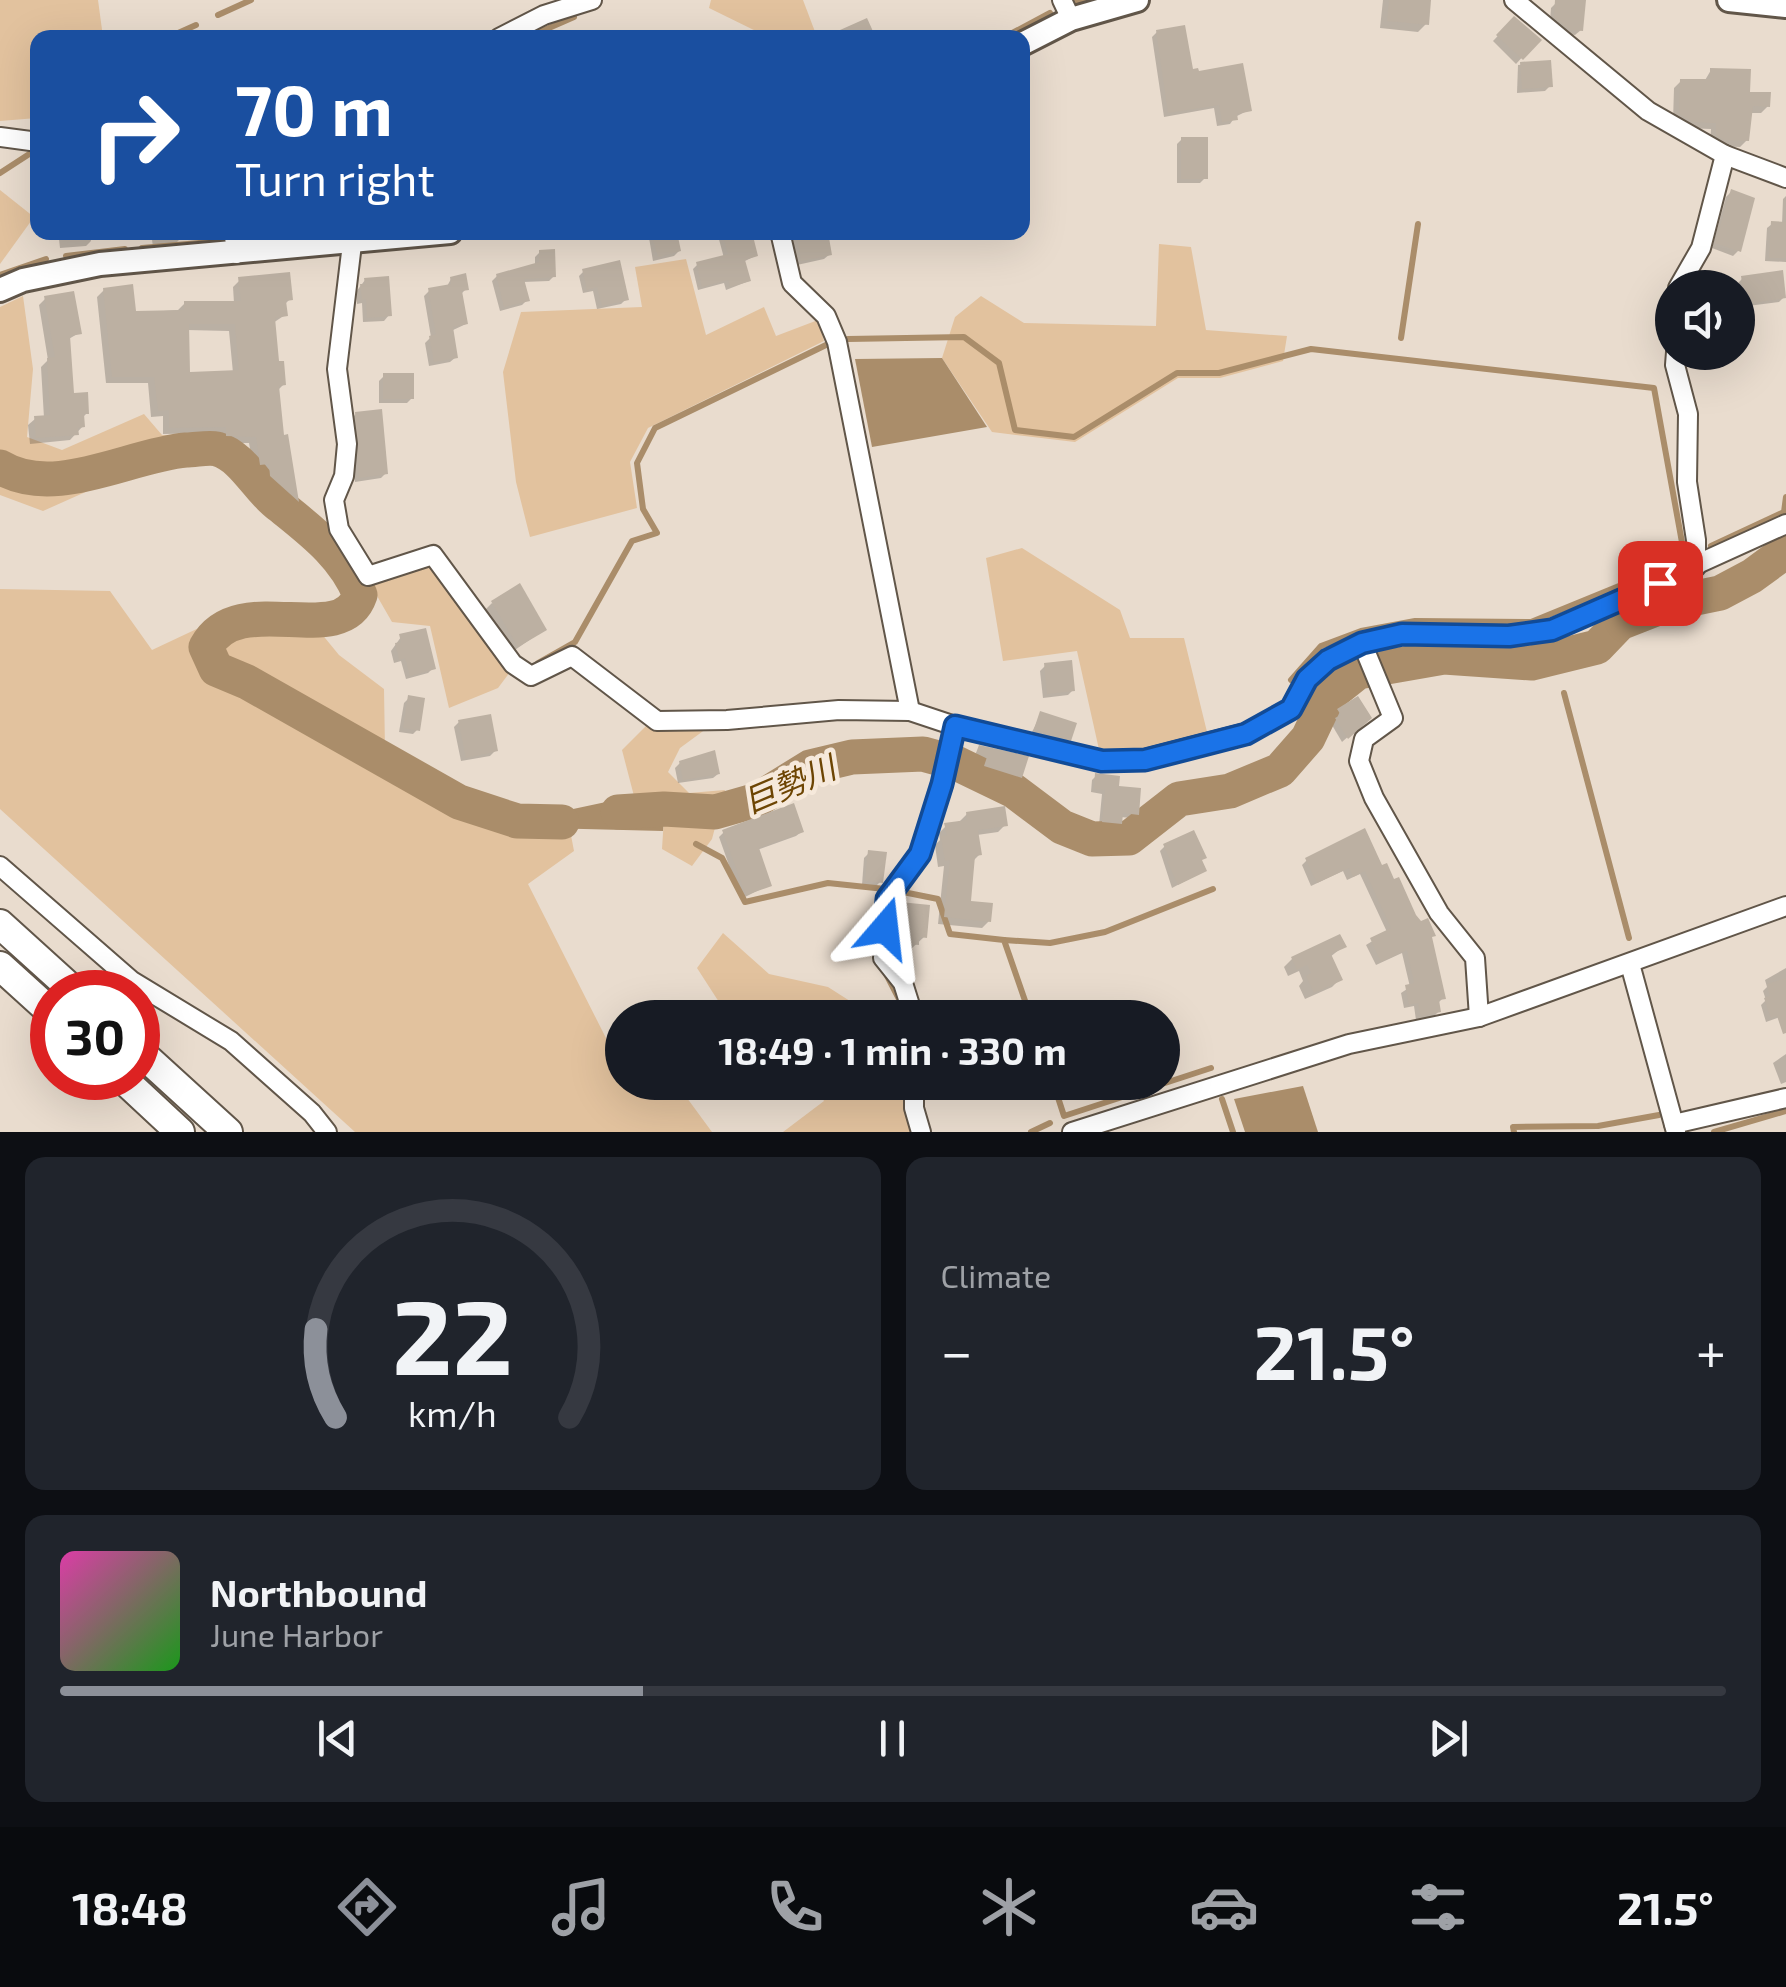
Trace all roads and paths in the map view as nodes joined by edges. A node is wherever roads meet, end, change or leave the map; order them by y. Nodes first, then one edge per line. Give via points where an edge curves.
1 (592, 0) edge
2 (1137, 0) edge
3 (1514, 0) edge
4 (1729, 0) edge
5 (1786, 6) edge
6 (1066, 10) edge
7 (513, 30) edge
8 (1030, 38) edge
9 (0, 137) edge
10 (30, 141) edge
11 (1725, 155) junction
12 (1786, 178) edge
13 (385, 240) edge
14 (782, 240) edge
15 (235, 243) edge
16 (352, 244) junction
17 (1688, 270) edge
18 (0, 290) edge
19 (1677, 370) edge
20 (1786, 524) edge
21 (1696, 567) junction
22 (1362, 643) junction
23 (910, 711) junction
24 (954, 732) junction
25 (0, 866) edge
26 (1786, 906) edge
27 (0, 924) edge
28 (1630, 964) junction
29 (0, 966) edge
30 (51, 970) edge
31 (30, 993) edge
32 (908, 1000) edge
33 (1479, 1017) junction
34 (160, 1070) edge
35 (1786, 1098) edge
36 (146, 1100) edge
37 (914, 1100) edge
38 (1675, 1128) edge
39 (180, 1132) edge
40 (228, 1132) edge
41 (327, 1132) edge
42 (920, 1132) edge
43 (1072, 1132) edge

1 - 7 street
2 - 6 main road
3 - 11 street via 1648,112
4 - 5 main road
6 - 8 main road
9 - 10 street
11 - 12 street
11 - 17 street via 1701,248
13 - 16 main road
14 - 23 street via 792,284 826,316 837,342
15 - 16 main road
15 - 18 main road via 100,264
16 - 23 street via 337,369 347,444 334,500 338,529 368,576 433,555 513,664 531,676 572,656 658,721
19 - 21 street via 1688,414
20 - 21 street
21 - 22 street via 1552,630 1402,634
22 - 24 street via 1307,679 1291,709 1246,734 1145,760 1102,761
22 - 33 street via 1393,718 1364,739 1359,761 1439,914 1476,958
23 - 24 street
24 - 32 street via 920,854 887,899 883,958
25 - 41 street via 132,980 231,1041
26 - 28 street
27 - 30 highway
28 - 33 street
28 - 38 street
29 - 31 highway
33 - 43 street via 1349,1044
34 - 40 highway
35 - 38 street
36 - 39 highway
37 - 42 street

